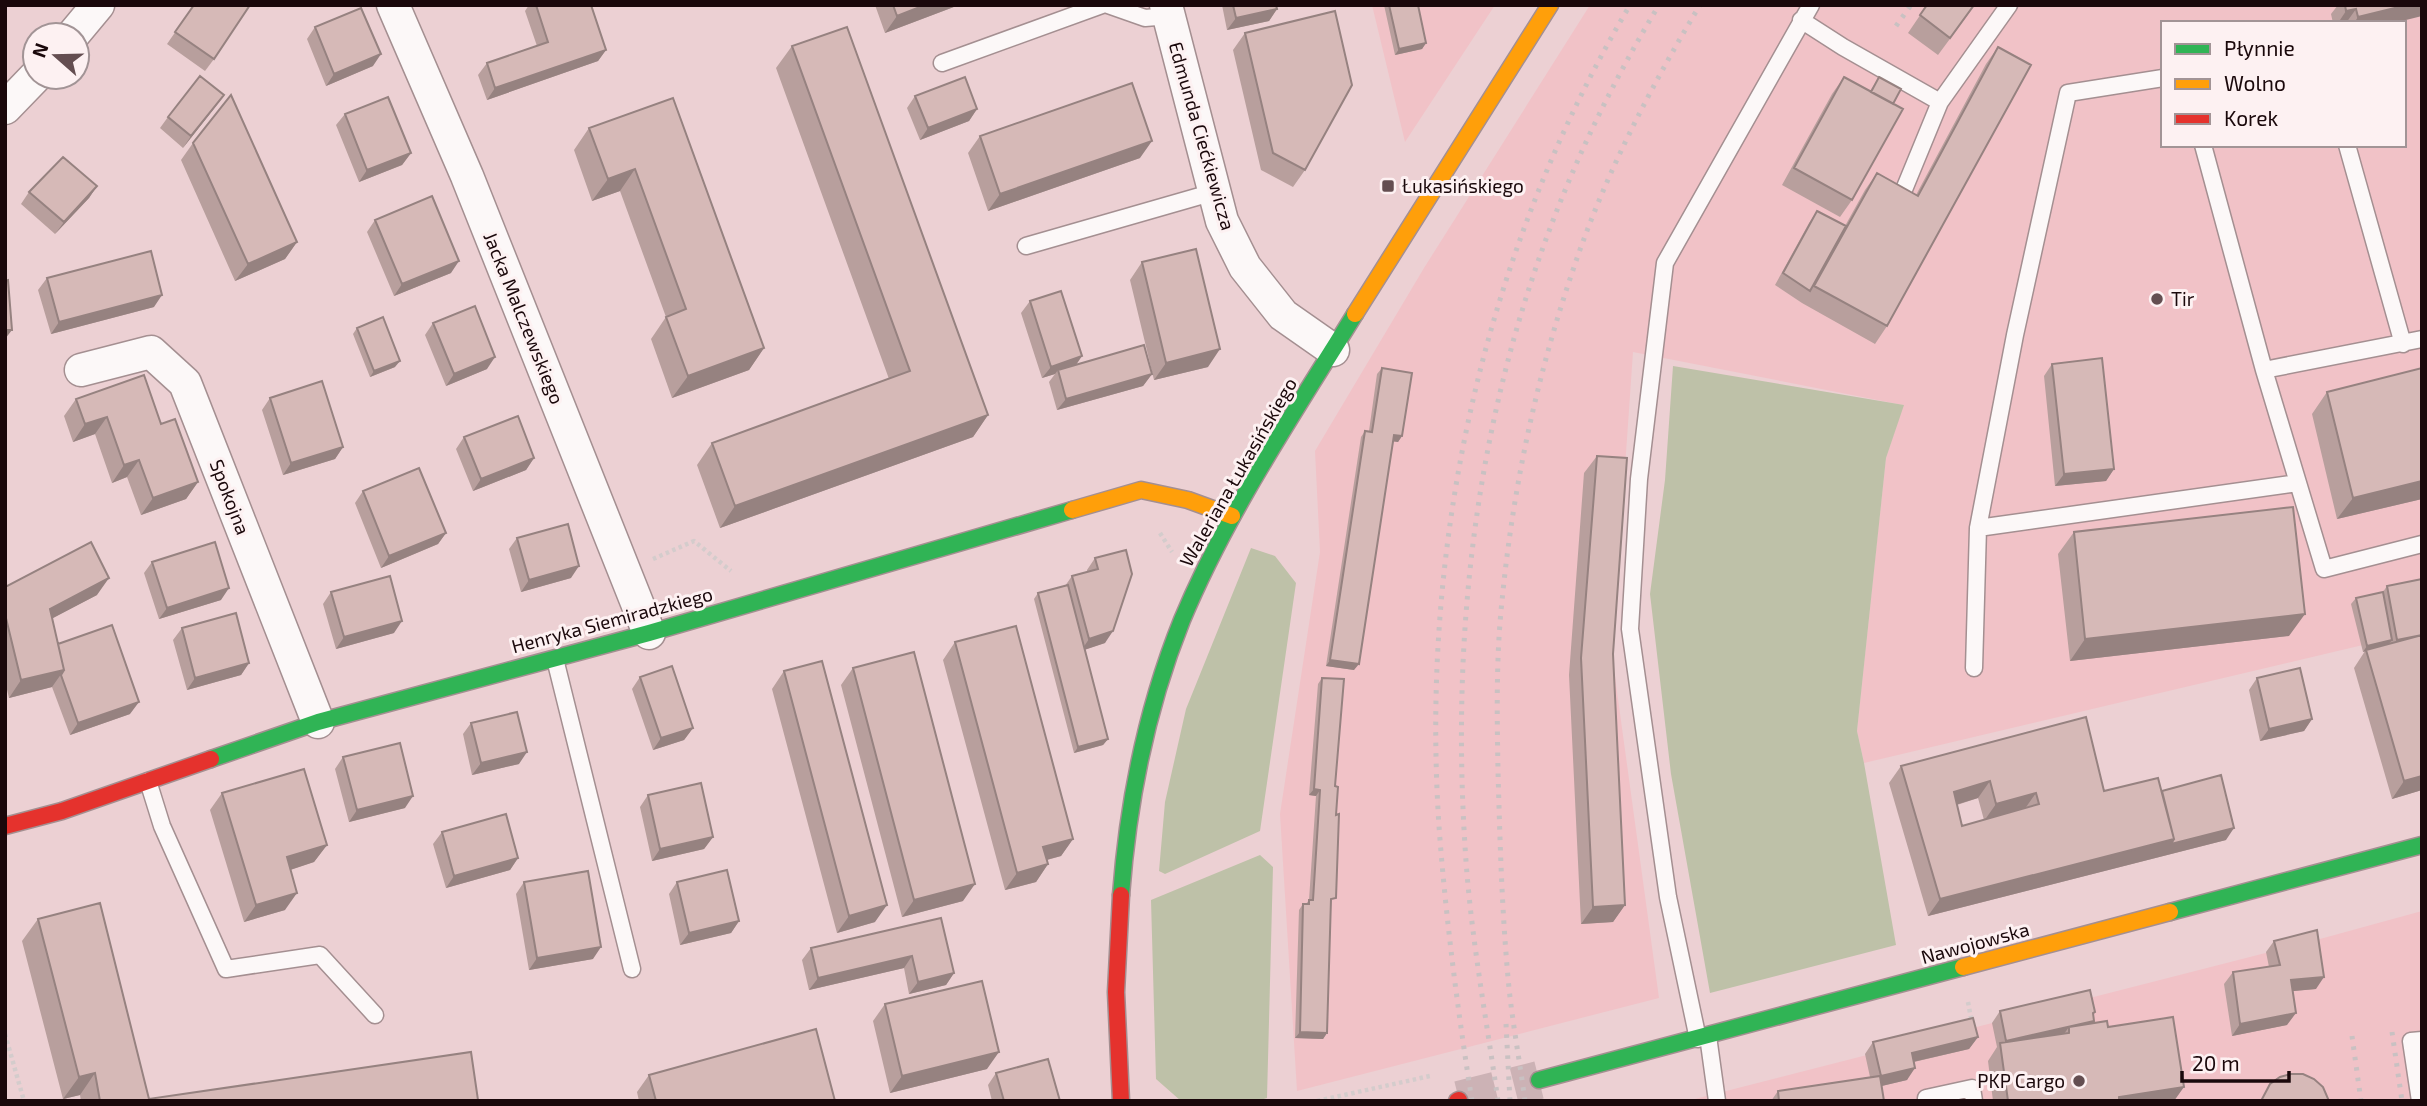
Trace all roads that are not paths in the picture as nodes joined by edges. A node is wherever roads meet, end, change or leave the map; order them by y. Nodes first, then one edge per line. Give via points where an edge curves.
1 (98, 5) edge
2 (393, 5) edge
3 (1102, 5) edge
4 (1108, 5) edge
5 (1550, 5) edge
6 (1811, 5) edge
7 (2009, 5) edge
8 (1167, 11) edge
9 (1801, 20) junction
10 (85, 21) edge
11 (942, 63) dead end
12 (2161, 78) edge
13 (21, 91) edge
14 (1940, 102) junction
15 (5, 108) edge
16 (2204, 147) edge
17 (2348, 147) edge
18 (1214, 192) junction
19 (1903, 192) edge
20 (1026, 246) dead end
21 (2422, 339) edge
22 (2403, 344) junction
23 (1333, 350) junction
24 (80, 370) dead end
25 (2264, 370) junction
26 (2298, 483) junction
27 (1232, 516) junction
28 (1978, 528) junction
29 (2422, 544) edge
30 (649, 633) junction
31 (555, 658) junction
32 (1974, 668) dead end
33 (318, 722) junction
34 (148, 781) junction
35 (5, 826) edge
36 (2422, 845) edge
37 (632, 969) dead end
38 (375, 1015) dead end
39 (1703, 1037) junction
40 (2422, 1040) edge
41 (1539, 1080) tunnel mouth
42 (1121, 1101) edge
43 (1717, 1101) edge
44 (1926, 1101) edge
45 (1975, 1101) edge
46 (2420, 1101) edge

1 - 10 street
2 - 30 street, Jacka Malczewskiego via 467,176
3 - 11 lane
4 - 8 lane via 1144,18
5 - 23 street, Waleriana Łukasińskiego
6 - 9 lane
7 - 14 lane
8 - 18 street, Edmunda Ciećkiewicza
9 - 14 lane
9 - 39 lane via 1665,263 1639,479 1630,629 1668,897
12 - 28 lane via 2068,93
13 - 15 street
14 - 19 lane
16 - 25 lane
17 - 22 lane
18 - 20 lane
18 - 23 street, Edmunda Ciećkiewicza via 1244,267 1283,315
21 - 22 lane
22 - 25 lane
23 - 27 street, Waleriana Łukasińskiego
24 - 33 street, Spokojna via 151,352 185,383
25 - 26 lane
26 - 28 lane
26 - 29 lane via 2324,569
27 - 30 street, Henryka Siemiradzkiego via 1141,490
27 - 42 street, Waleriana Łukasińskiego via 1197,585 1168,658 1131,809 1116,970
28 - 32 lane
30 - 31 street, Henryka Siemiradzkiego
31 - 33 street, Henryka Siemiradzkiego
31 - 37 lane
33 - 34 street, Henryka Siemiradzkiego
34 - 35 street, Henryka Siemiradzkiego
34 - 38 lane via 162,826 226,969 320,955
36 - 39 street, Nawojowska
39 - 41 street, Nawojowska
39 - 43 lane
40 - 46 lane via 2411,1041
44 - 45 lane via 1972,1088

